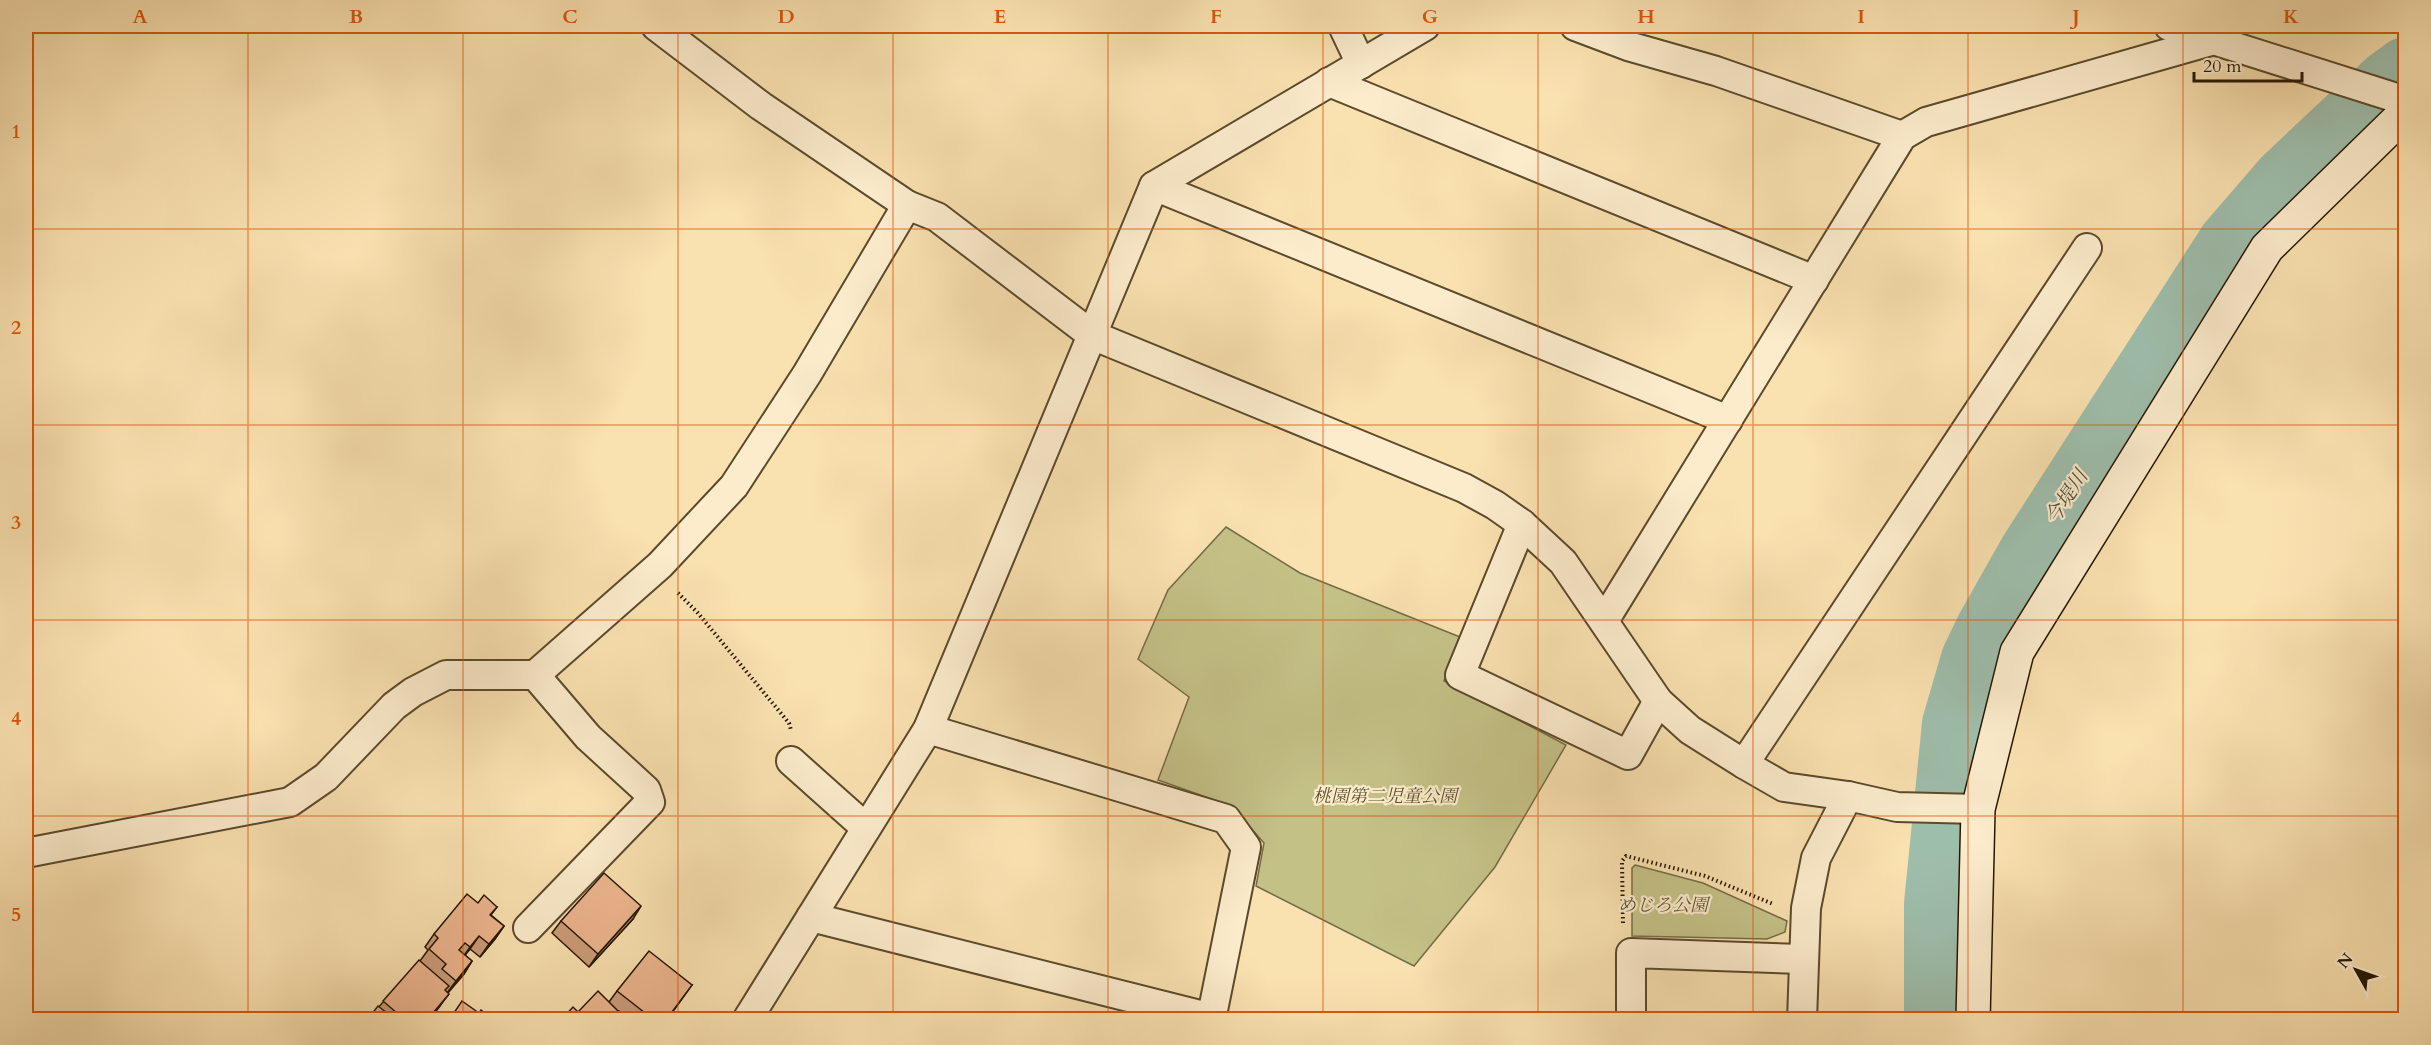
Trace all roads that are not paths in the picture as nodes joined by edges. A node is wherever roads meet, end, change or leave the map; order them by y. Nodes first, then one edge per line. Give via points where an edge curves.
1 (656, 26) edge
2 (1343, 26) edge
3 (1425, 26) edge
4 (1575, 26) edge
5 (2169, 26) edge
6 (2214, 40) junction
7 (1361, 64) junction
8 (1329, 82) junction
9 (2406, 102) edge
10 (2406, 112) edge
11 (1902, 136) junction
12 (1154, 186) junction
13 (907, 205) junction
14 (2087, 248) dead end
15 (1814, 280) junction
16 (1092, 335) junction
17 (1728, 420) junction
18 (1522, 524) junction
19 (1605, 621) junction
20 (535, 675) junction
21 (1658, 701) junction
22 (928, 729) junction
23 (794, 764) road end
24 (1744, 764) junction
25 (1848, 796) junction
26 (1965, 810) junction
27 (866, 828) junction
28 (26, 853) edge
29 (811, 917) junction
30 (528, 928) dead end
31 (1802, 959) junction
32 (1212, 1019) edge
33 (747, 1020) edge
34 (1631, 1020) edge
35 (1802, 1020) edge
36 (1973, 1020) edge

1 - 13 street via 761,106
2 - 7 street
3 - 7 street
4 - 11 street via 1628,46 1716,70
5 - 6 street
6 - 9 street
6 - 11 street via 1926,122
7 - 8 street
8 - 12 street
8 - 15 street
10 - 26 street via 2268,248 2017,652
11 - 15 street
12 - 16 street
12 - 17 street
13 - 16 street via 937,217
13 - 20 street via 807,375 734,486 660,565
14 - 24 street
15 - 17 street
16 - 18 street via 1464,488
16 - 22 street
17 - 19 street
18 - 19 street via 1563,562
18 - 21 street via 1460,675 1628,755
19 - 21 street
20 - 28 street via 446,675 394,706 326,777 290,802
20 - 30 street via 588,737 646,790 650,802
21 - 24 street via 1690,730
22 - 27 street
22 - 32 street via 1226,819 1246,847
23 - 27 street
24 - 25 street via 1784,787
25 - 26 street via 1897,807
25 - 31 street via 1816,858 1806,908
26 - 36 street
27 - 29 street
29 - 32 street
29 - 33 street
31 - 34 street via 1631,953
31 - 35 street

